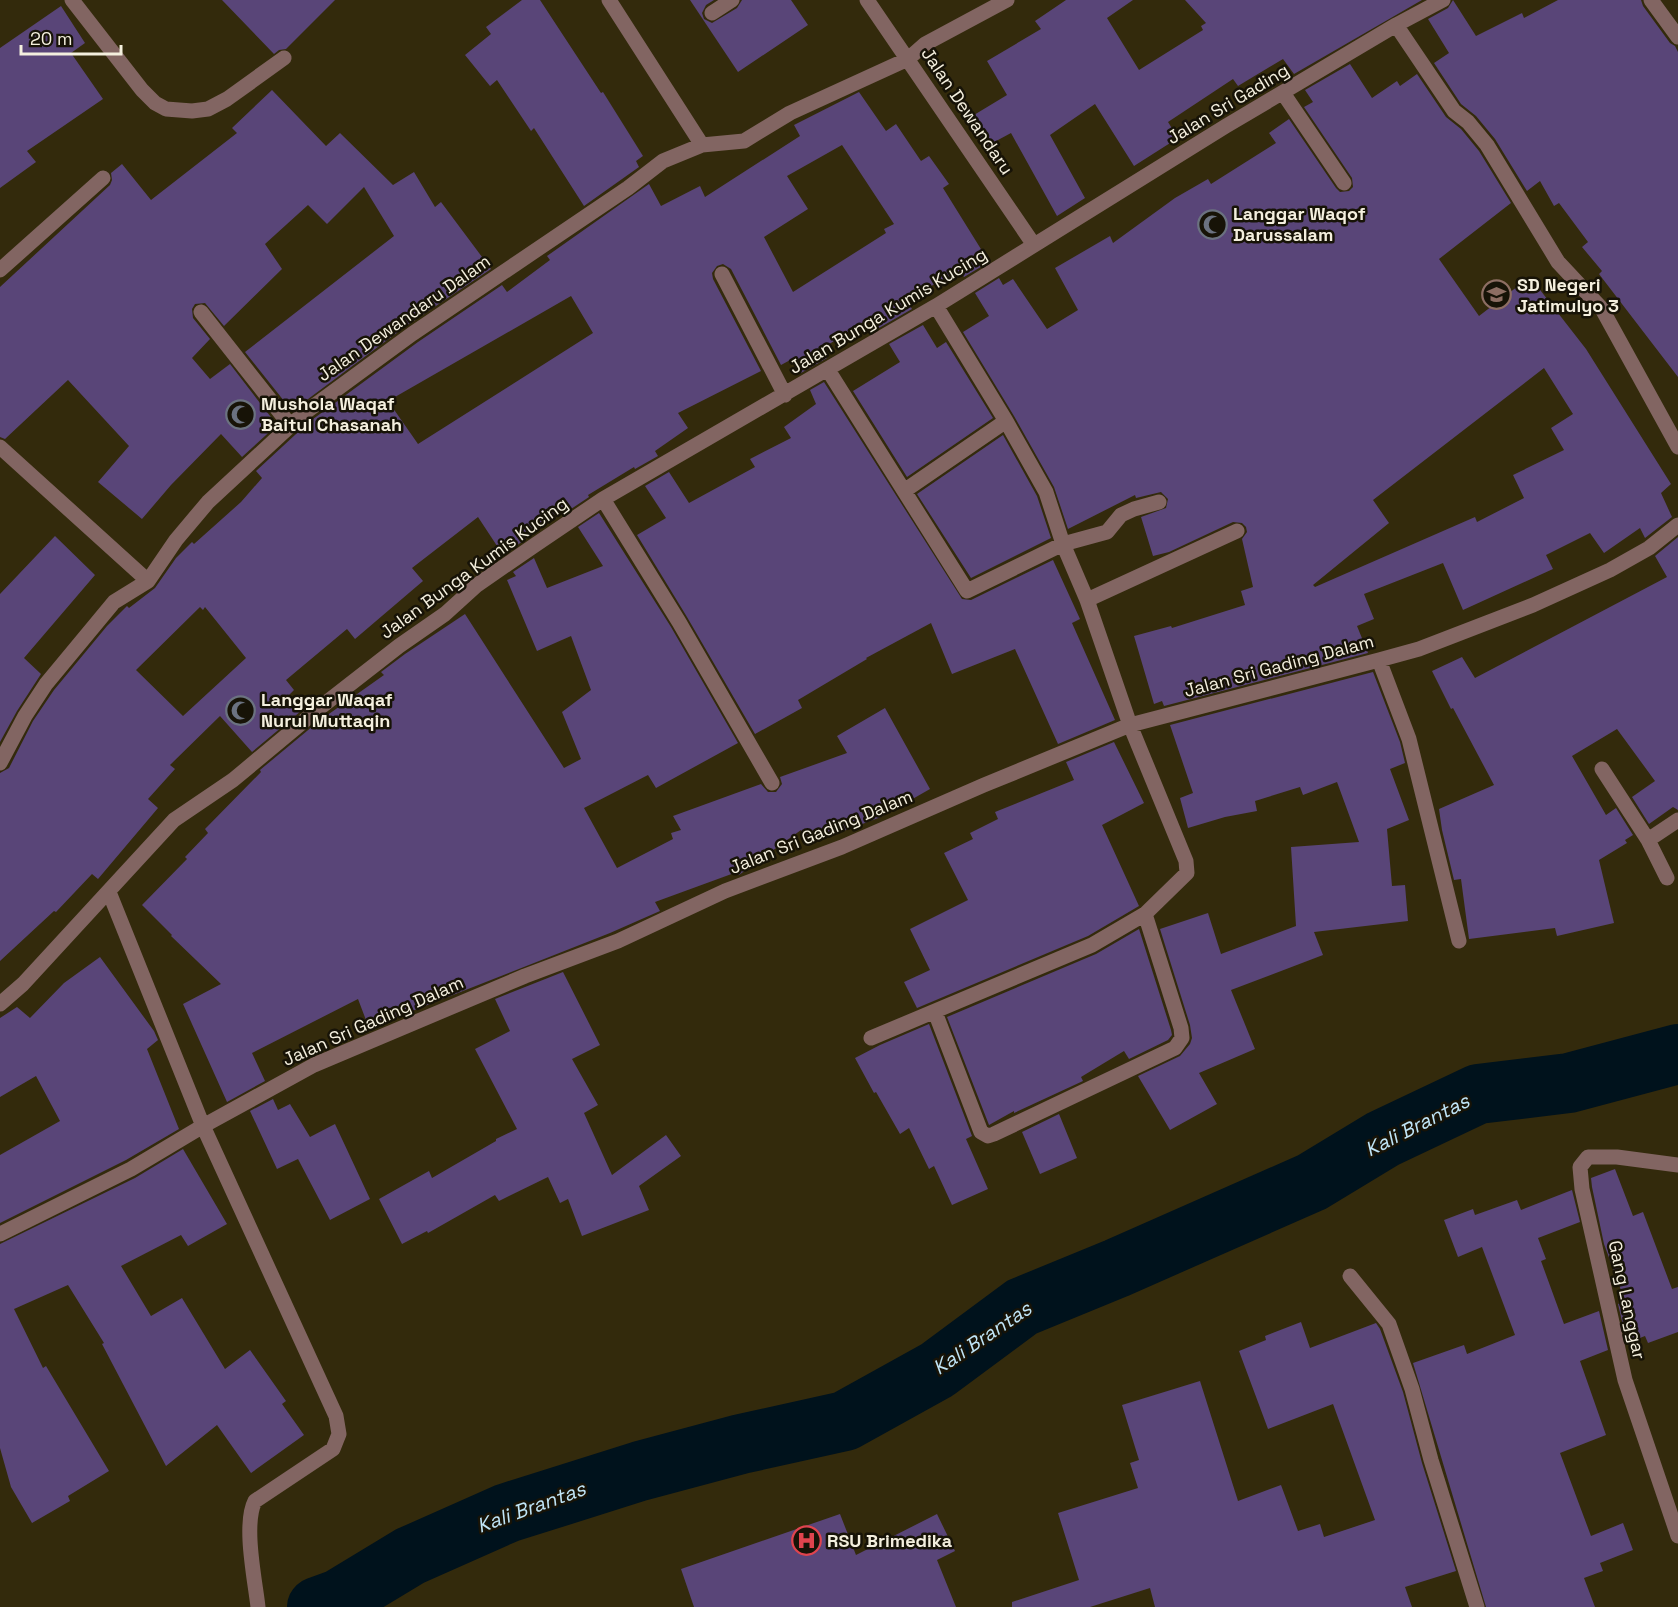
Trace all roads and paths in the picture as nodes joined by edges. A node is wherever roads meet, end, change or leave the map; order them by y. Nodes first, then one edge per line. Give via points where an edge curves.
1 (72, 0) edge
2 (609, 0) edge
3 (732, 0) edge
4 (867, 0) edge
5 (1007, 0) edge
6 (1443, 0) edge
7 (1651, 0) edge
8 (712, 13) dead end
9 (1396, 25) junction
10 (1678, 37) edge
11 (284, 58) dead end
12 (908, 59) junction
13 (1283, 93) junction
14 (702, 145) junction
15 (103, 178) dead end
16 (1344, 183) dead end
17 (1034, 245) junction
18 (0, 270) edge
19 (722, 273) dead end
20 (936, 306) junction
21 (201, 312) dead end
22 (828, 370) junction
23 (785, 395) junction
24 (1006, 421) junction
25 (290, 424) junction
26 (0, 447) edge
27 (1678, 447) edge
28 (904, 490) junction
29 (603, 499) junction
30 (1159, 502) dead end
31 (1678, 525) edge
32 (1237, 531) dead end
33 (1063, 544) junction
34 (148, 581) junction
35 (1087, 600) junction
36 (1379, 660) junction
37 (1130, 725) junction
38 (0, 763) edge
39 (1602, 769) dead end
40 (772, 783) dead end
41 (1678, 820) edge
42 (1648, 840) junction
43 (1666, 878) dead end
44 (109, 892) junction
45 (1145, 914) junction
46 (1459, 941) dead end
47 (0, 1004) edge
48 (935, 1012) junction
49 (871, 1038) dead end
50 (203, 1126) junction
51 (1678, 1166) edge
52 (0, 1234) edge
53 (1350, 1276) dead end
54 (1678, 1536) edge
55 (258, 1607) edge
56 (1477, 1607) edge

1 - 11 street via 142,90 166,109 208,109
2 - 14 street
3 - 8 street
4 - 12 street, Jalan Dewandaru
5 - 12 street, Jalan Dewandaru Dalam via 925,44
6 - 9 street, Jalan Sri Gading
7 - 10 street
9 - 13 street, Jalan Sri Gading
9 - 27 street via 1454,111 1487,145 1558,262 1602,309
12 - 14 street, Jalan Dewandaru Dalam via 790,113 744,141
12 - 17 street, Jalan Dewandaru
13 - 16 street
13 - 17 street, Jalan Sri Gading
14 - 25 street, Jalan Dewandaru Dalam via 663,162 412,334
15 - 18 street
17 - 20 street, Jalan Bunga Kumis Kucing
19 - 23 street
20 - 22 street, Jalan Bunga Kumis Kucing
20 - 24 street
21 - 25 street
22 - 23 street, Jalan Bunga Kumis Kucing
22 - 28 street
23 - 29 street, Jalan Bunga Kumis Kucing
24 - 28 street
24 - 33 street via 1046,492
25 - 34 street, Jalan Dewandaru Dalam via 208,502
26 - 34 street
28 - 33 street via 967,591
29 - 40 street
29 - 44 street, Jalan Bunga Kumis Kucing via 477,585 233,780 174,820
30 - 33 street via 1121,515 1107,532
31 - 36 street, Jalan Sri Gading Dalam via 1649,548 1610,570 1533,605 1419,649
32 - 35 street
33 - 35 street
34 - 38 street, Jalan Dewandaru Dalam via 114,602 46,684
35 - 37 street
36 - 37 street, Jalan Sri Gading Dalam
36 - 46 street via 1409,739
37 - 45 street via 1186,861 1187,873
37 - 50 street, Jalan Sri Gading Dalam via 314,1065
39 - 42 street
41 - 42 street
42 - 43 street
44 - 47 street, Jalan Bunga Kumis Kucing
44 - 50 street
45 - 48 street via 1092,945
45 - 48 street via 1182,1038 1175,1048 994,1134 981,1132
48 - 49 street
50 - 52 street, Jalan Sri Gading Dalam via 131,1169
50 - 55 street via 336,1416 339,1434 333,1449 255,1501 251,1509
51 - 54 street, Gang Langgar via 1588,1157 1580,1167 1625,1380
53 - 56 street via 1389,1324

